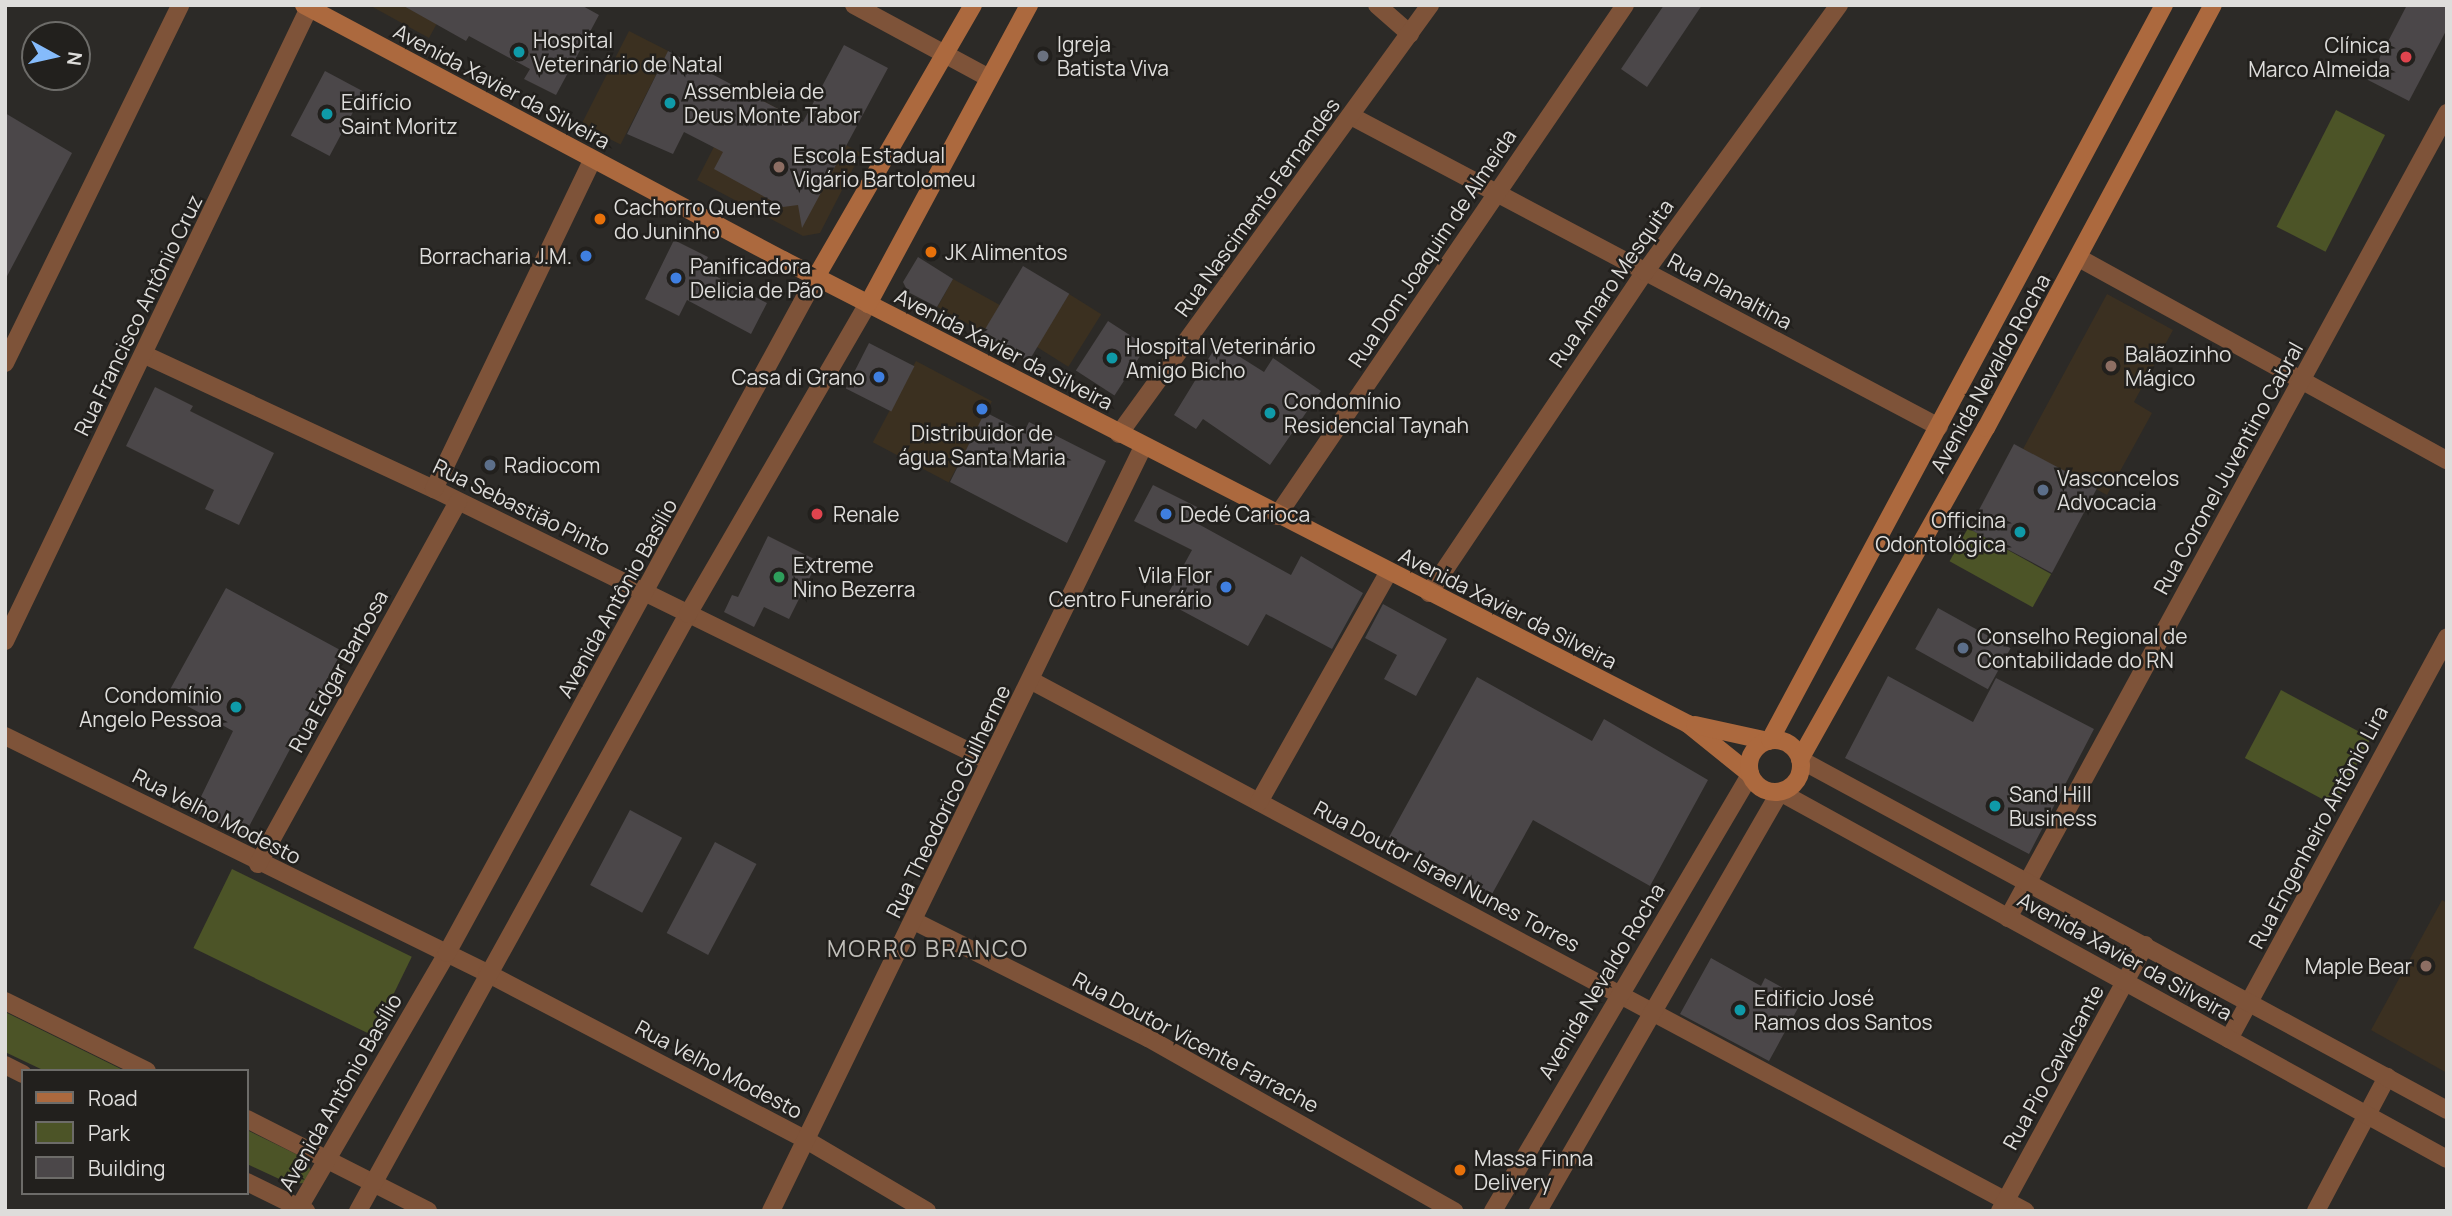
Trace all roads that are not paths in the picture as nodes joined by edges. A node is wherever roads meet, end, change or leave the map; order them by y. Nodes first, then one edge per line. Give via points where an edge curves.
1 (180, 5) edge
2 (854, 5) edge
3 (973, 5) edge
4 (1028, 5) edge
5 (1377, 5) edge
6 (1430, 5) edge
7 (1625, 5) edge
8 (1839, 5) edge
9 (2164, 5) edge
10 (2213, 5) edge
11 (306, 7) edge
12 (1410, 34) junction
13 (946, 54) junction
14 (989, 78) junction
15 (2447, 113) edge
16 (1351, 116) junction
17 (592, 160) junction
18 (1499, 192) junction
19 (2079, 258) junction
20 (1645, 272) junction
21 (816, 277) junction
22 (868, 304) junction
23 (145, 355) junction
24 (5, 363) edge
25 (2301, 380) junction
26 (1939, 427) junction
27 (1119, 434) junction
28 (1143, 447) junction
29 (2447, 460) edge
30 (434, 489) junction
31 (458, 501) junction
32 (1277, 516) junction
33 (1388, 573) junction
34 (647, 593) junction
35 (1429, 593) junction
36 (688, 614) junction
37 (2447, 637) edge
38 (5, 640) edge
39 (1032, 681) junction
40 (1688, 724) junction
41 (5, 736) edge
42 (1769, 741) junction
43 (1801, 760) junction
44 (989, 761) junction
45 (1750, 775) junction
46 (1780, 792) junction
47 (1259, 802) junction
48 (258, 864) junction
49 (2028, 883) junction
50 (2008, 918) junction
51 (914, 921) junction
52 (2145, 945) junction
53 (447, 953) junction
54 (487, 973) junction
55 (2125, 982) junction
56 (1620, 994) junction
57 (5, 1001) edge
58 (2249, 1002) junction
59 (1654, 1013) junction
60 (2229, 1039) junction
61 (5, 1065) edge
62 (143, 1069) edge
63 (21, 1073) edge
64 (2386, 1077) junction
65 (2447, 1110) edge
66 (2367, 1115) junction
67 (248, 1119) edge
68 (808, 1141) junction
69 (2445, 1155) edge
70 (326, 1158) junction
71 (248, 1183) edge
72 (372, 1183) junction
73 (2003, 1206) edge
74 (301, 1210) edge
75 (358, 1211) edge
76 (428, 1211) edge
77 (771, 1211) edge
78 (927, 1211) edge
79 (1454, 1211) edge
80 (1493, 1211) edge
81 (1538, 1211) edge
82 (2025, 1211) edge
83 (2316, 1211) edge

1 - 24 street
2 - 13 street
3 - 13 main road, Avenida Antônio Basílio
4 - 14 main road
5 - 12 street
6 - 12 street, Rua Nascimento Fernandes
7 - 18 street, Rua Dom Joaquim de Almeida
8 - 20 street, Rua Amaro Mesquita
9 - 26 main road, Avenida Nevaldo Rocha
10 - 19 main road, Avenida Nevaldo Rocha
11 - 17 main road, Avenida Xavier da Silveira
11 - 23 street, Rua Francisco Antônio Cruz
12 - 16 street, Rua Nascimento Fernandes
13 - 14 street
13 - 21 main road, Avenida Antônio Basílio
14 - 22 main road
15 - 25 street, Rua Coronel Juventino Cabral
16 - 18 street, Rua Planaltina
16 - 27 street, Rua Nascimento Fernandes
17 - 21 main road, Avenida Xavier da Silveira
17 - 30 street
18 - 20 street, Rua Planaltina
18 - 32 street, Rua Dom Joaquim de Almeida
19 - 25 street
19 - 43 main road, Avenida Nevaldo Rocha
20 - 26 street, Rua Planaltina
20 - 35 street, Rua Amaro Mesquita
21 - 22 main road, Avenida Xavier da Silveira
21 - 34 street, Avenida Antônio Basílio
22 - 27 main road, Avenida Xavier da Silveira
22 - 36 street
23 - 30 street, Rua Sebastião Pinto
23 - 38 street, Rua Francisco Antônio Cruz
25 - 29 street
25 - 49 street, Rua Coronel Juventino Cabral
26 - 42 main road, Avenida Nevaldo Rocha
27 - 28 main road, Avenida Xavier da Silveira
28 - 32 main road, Avenida Xavier da Silveira
28 - 39 street, Rua Theodorico Guilherme
30 - 31 street, Rua Sebastião Pinto
31 - 34 street, Rua Sebastião Pinto
31 - 48 street, Rua Edgar Barbosa
32 - 33 main road, Avenida Xavier da Silveira
33 - 35 main road, Avenida Xavier da Silveira
33 - 47 street
34 - 36 street, Rua Sebastião Pinto
34 - 53 street, Avenida Antônio Basílio
35 - 40 main road, Avenida Xavier da Silveira
36 - 44 street, Rua Sebastião Pinto
36 - 54 street
37 - 58 street, Rua Engenheiro Antônio Lira
39 - 44 street, Rua Theodorico Guilherme
39 - 47 street, Rua Doutor Israel Nunes Torres
40 - 42 main road, Avenida Xavier da Silveira
40 - 45 main road, Avenida Xavier da Silveira
41 - 48 street, Rua Velho Modesto
42 - 43 main road via 1789,744
42 - 45 main road via 1750,758
43 - 46 main road via 1797,781
43 - 49 street, Avenida Xavier da Silveira
44 - 51 street, Rua Theodorico Guilherme
45 - 46 main road via 1759,787
45 - 56 street, Avenida Nevaldo Rocha
46 - 50 street, Avenida Xavier da Silveira
46 - 59 street
47 - 56 street, Rua Doutor Israel Nunes Torres
48 - 53 street, Rua Velho Modesto
49 - 50 street, Rua Coronel Juventino Cabral
49 - 52 street, Avenida Xavier da Silveira
50 - 55 street, Avenida Xavier da Silveira
51 - 68 street, Rua Theodorico Guilherme
51 - 79 street, Rua Doutor Vicente Farrache via 1148,1038
52 - 55 street, Rua Pio Cavalcante
52 - 58 street, Avenida Xavier da Silveira
53 - 54 street, Rua Velho Modesto
53 - 70 street, Avenida Antônio Basílio
54 - 68 street, Rua Velho Modesto
54 - 72 street
55 - 60 street, Avenida Xavier da Silveira
55 - 73 street, Rua Pio Cavalcante
56 - 59 street, Rua Doutor Israel Nunes Torres
56 - 80 street, Avenida Nevaldo Rocha
57 - 62 street
58 - 60 street, Rua Engenheiro Antônio Lira
58 - 64 street, Avenida Xavier da Silveira
59 - 73 street, Rua Doutor Israel Nunes Torres
59 - 81 street
60 - 66 street, Avenida Xavier da Silveira
61 - 63 street
64 - 65 street, Avenida Xavier da Silveira
64 - 66 street
66 - 69 street, Avenida Xavier da Silveira
66 - 83 street
67 - 70 street
68 - 77 street, Rua Theodorico Guilherme
68 - 78 street, Rua Velho Modesto
70 - 72 street
70 - 74 street, Avenida Antônio Basílio
71 - 74 street
72 - 75 street
72 - 76 street
73 - 82 street, Rua Doutor Israel Nunes Torres

